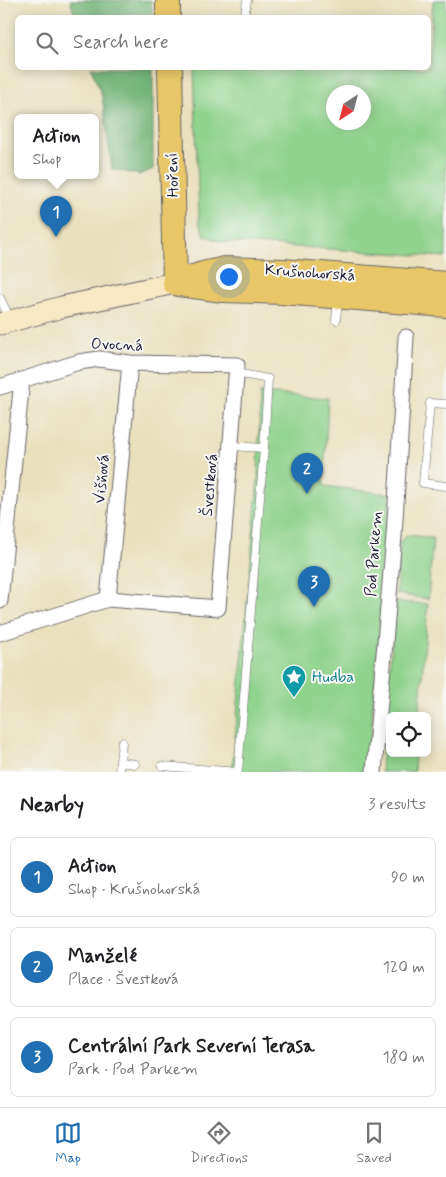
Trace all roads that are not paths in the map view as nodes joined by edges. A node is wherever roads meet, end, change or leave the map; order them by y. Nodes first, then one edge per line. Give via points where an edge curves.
1 (168, 0) edge
2 (247, 0) edge
3 (168, 15) edge
4 (244, 15) edge
5 (170, 70) edge
6 (175, 284) junction
7 (446, 284) edge
8 (339, 297) junction
9 (0, 298) edge
10 (446, 306) edge
11 (336, 320) dead end
12 (5, 323) edge
13 (406, 337) dead end
14 (130, 363) junction
15 (236, 369) junction
16 (22, 380) junction
17 (0, 387) edge
18 (446, 404) edge
19 (231, 446) junction
20 (264, 448) junction
21 (446, 481) edge
22 (446, 486) edge
23 (108, 599) junction
24 (0, 601) edge
25 (0, 633) edge
26 (122, 742) dead end
27 (120, 762) junction
28 (135, 764) dead end
29 (162, 766) dead end
30 (119, 772) edge
31 (238, 772) edge
32 (374, 772) edge

1 - 3 main road
2 - 4 lane
5 - 6 main road, Hoření
6 - 7 main road, Krušnohorská via 225,269
6 - 8 main road, Krušnohorská
6 - 12 street, Krušnohorská via 62,307
8 - 10 main road, Krušnohorská
8 - 11 lane
9 - 12 lane
13 - 32 street, Pod Parkem via 394,536
14 - 15 street, Ovocná
14 - 16 street, Ovocná via 99,359 79,362
14 - 23 street, Višňová
15 - 19 street, Švestková
15 - 20 lane via 268,379
16 - 17 street, Ovocná
16 - 24 street
18 - 22 lane via 430,403 423,483
19 - 20 lane
19 - 23 street, Švestková via 218,608
20 - 31 lane
21 - 22 lane
23 - 25 street
26 - 27 lane
27 - 28 lane
27 - 30 lane
29 - 31 lane

